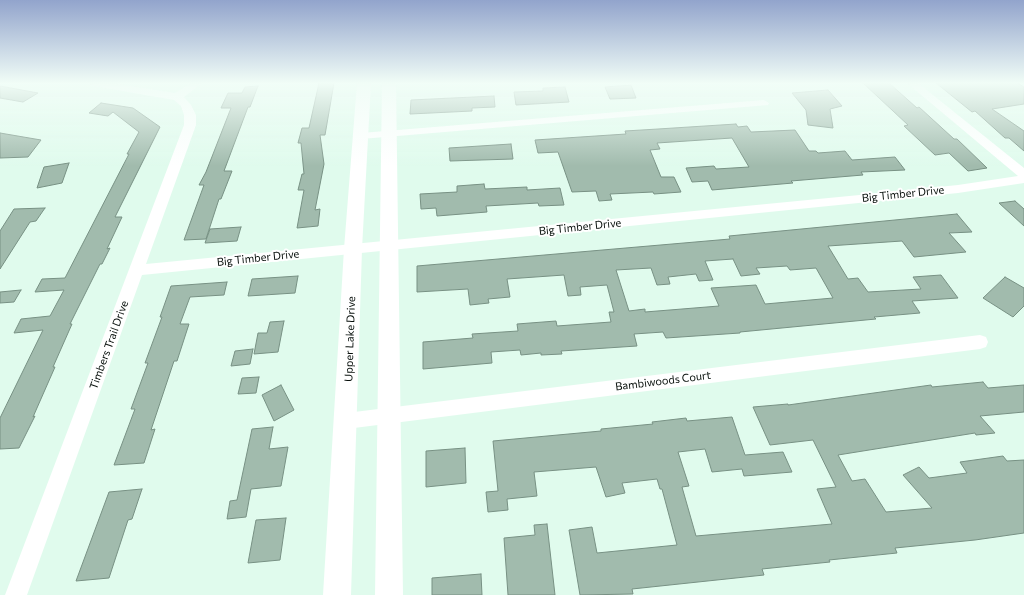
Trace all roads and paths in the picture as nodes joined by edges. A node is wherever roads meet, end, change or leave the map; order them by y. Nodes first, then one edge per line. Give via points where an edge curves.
1 (188, 111) edge
2 (362, 111) edge
3 (388, 111) edge
4 (670, 111) edge
5 (946, 111) edge
6 (388, 134) junction
7 (361, 136) junction
8 (1024, 174) edge
9 (1024, 179) edge
10 (389, 246) junction
11 (353, 249) junction
12 (136, 270) junction
13 (980, 342) dead end
14 (389, 415) junction
15 (346, 421) junction
16 (16, 595) edge
17 (337, 595) edge
18 (389, 595) edge

1 - 12 street, Timbers Trail Drive via 190,125
2 - 7 street, Upper Lake Drive
3 - 6 street
4 - 6 street
5 - 8 street
6 - 7 street
6 - 10 street
7 - 11 street, Upper Lake Drive
9 - 10 street, Big Timber Drive via 942,190
10 - 11 street, Big Timber Drive
10 - 14 street
11 - 12 street, Big Timber Drive
11 - 15 street, Upper Lake Drive
12 - 16 street, Timbers Trail Drive
13 - 14 street, Bambiwoods Court
14 - 15 street, Bambiwoods Court
14 - 18 street
15 - 17 street, Upper Lake Drive

